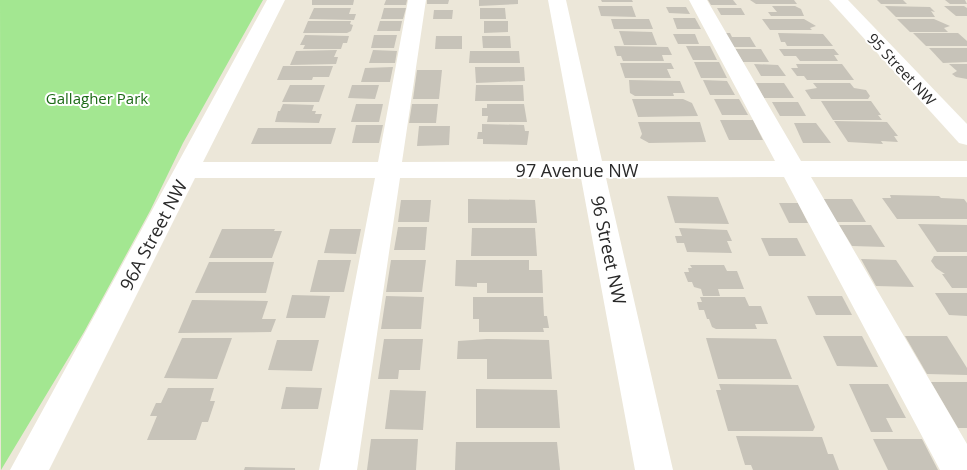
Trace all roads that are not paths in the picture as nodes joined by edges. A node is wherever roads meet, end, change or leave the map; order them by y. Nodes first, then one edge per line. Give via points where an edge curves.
1 (276, 0) edge
2 (417, 0) edge
3 (557, 0) edge
4 (698, 0) edge
5 (838, 0) edge
6 (967, 138) edge
7 (967, 169) edge
8 (187, 170) junction
9 (592, 170) junction
10 (793, 170) junction
11 (389, 171) junction
12 (29, 470) edge
13 (338, 470) edge
14 (654, 470) edge
15 (961, 470) edge

1 - 8 street, 96A Street NW
2 - 11 street
3 - 9 street, 96 Street NW
4 - 10 street
5 - 6 street, 95 Street NW
7 - 10 street, 97 Avenue NW
8 - 11 street, 97 Avenue NW
8 - 12 street, 96A Street NW
9 - 10 street, 97 Avenue NW
9 - 11 street, 97 Avenue NW
9 - 14 street, 96 Street NW
10 - 15 street
11 - 13 street

